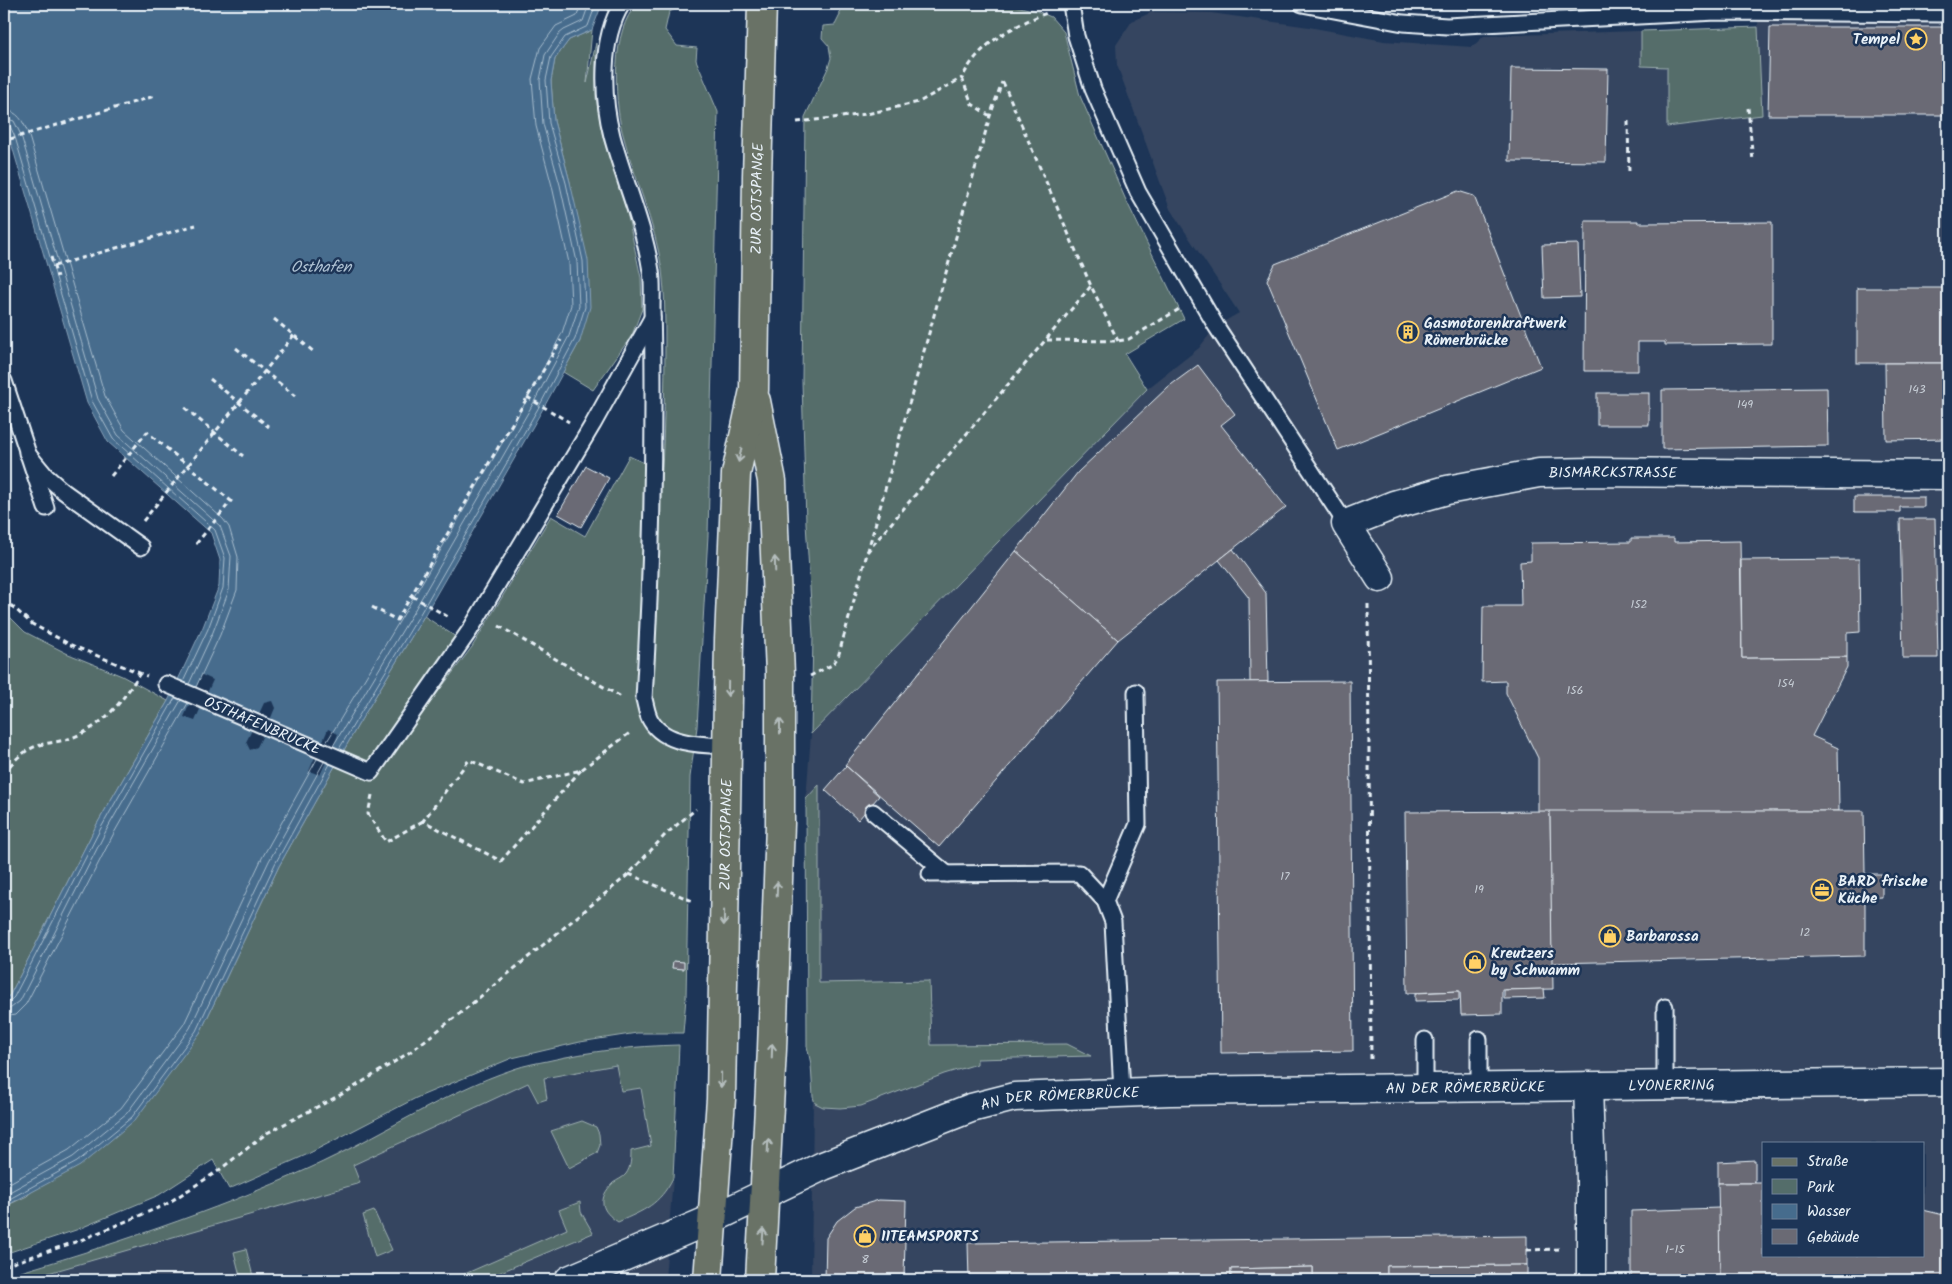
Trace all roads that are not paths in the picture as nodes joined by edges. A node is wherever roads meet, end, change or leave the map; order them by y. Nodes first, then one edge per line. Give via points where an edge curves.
1 (622, 4) edge
2 (1071, 4) edge
3 (1302, 4) edge
4 (762, 6) edge
5 (1948, 14) edge
6 (653, 317) junction
7 (4, 381) edge
8 (754, 390) junction
9 (27, 453) junction
10 (1948, 475) edge
11 (46, 508) dead end
12 (1346, 524) junction
13 (141, 547) dead end
14 (1380, 578) road end
15 (166, 684) road end
16 (1136, 692) dead end
17 (727, 746) junction
18 (873, 812) dead end
19 (930, 874) dead end
20 (947, 874) junction
21 (1105, 901) junction
22 (1665, 1007) dead end
23 (1479, 1039) dead end
24 (1425, 1040) dead end
25 (1948, 1082) edge
26 (1665, 1085) junction
27 (1588, 1086) junction
28 (1425, 1088) junction
29 (1479, 1088) junction
30 (1122, 1092) junction
31 (766, 1192) junction
32 (712, 1218) junction
33 (569, 1280) edge
34 (708, 1280) edge
35 (760, 1280) edge
36 (1591, 1280) edge

1 - 6 lane via 615,16 608,43 606,97 612,135 652,272
2 - 12 lane via 1076,36 1093,89 1138,192 1198,297
3 - 5 lane via 1403,23 1447,26 1716,12
4 - 8 main road, ZUR OSTSPANGE
6 - 15 lane, OSTHAFENBRÜCKE via 470,630 365,770
6 - 17 lane via 653,494 644,699 652,723 667,737 703,745
7 - 9 lane
8 -> 17 main road, ZUR OSTSPANGE via 736,474
31 -> 8 main road, ZUR OSTSPANGE via 780,824 780,674 772,482
9 - 11 lane
9 - 13 lane via 63,491
10 - 12 street, BISMARCKSTRASSE via 1539,473 1447,490 1394,505
12 - 14 street
16 - 21 lane via 1138,824
17 -> 32 main road, ZUR OSTSPANGE via 721,1099
18 - 20 lane
19 - 20 lane
20 - 21 lane via 1079,873
21 - 30 lane via 1113,922
22 - 26 lane
23 - 29 lane
24 - 28 lane
25 - 26 street, LYONERRING
26 - 27 street, LYONERRING
27 - 29 street, AN DER RÖMERBRÜCKE
27 - 36 street
28 - 29 street, AN DER RÖMERBRÜCKE
28 - 30 street, AN DER RÖMERBRÜCKE
30 - 31 street, AN DER RÖMERBRÜCKE via 1014,1097 971,1108
31 - 32 street, AN DER RÖMERBRÜCKE
35 -> 31 main road, ZUR OSTSPANGE
32 - 33 street, AN DER RÖMERBRÜCKE
32 - 34 main road, ZUR OSTSPANGE

